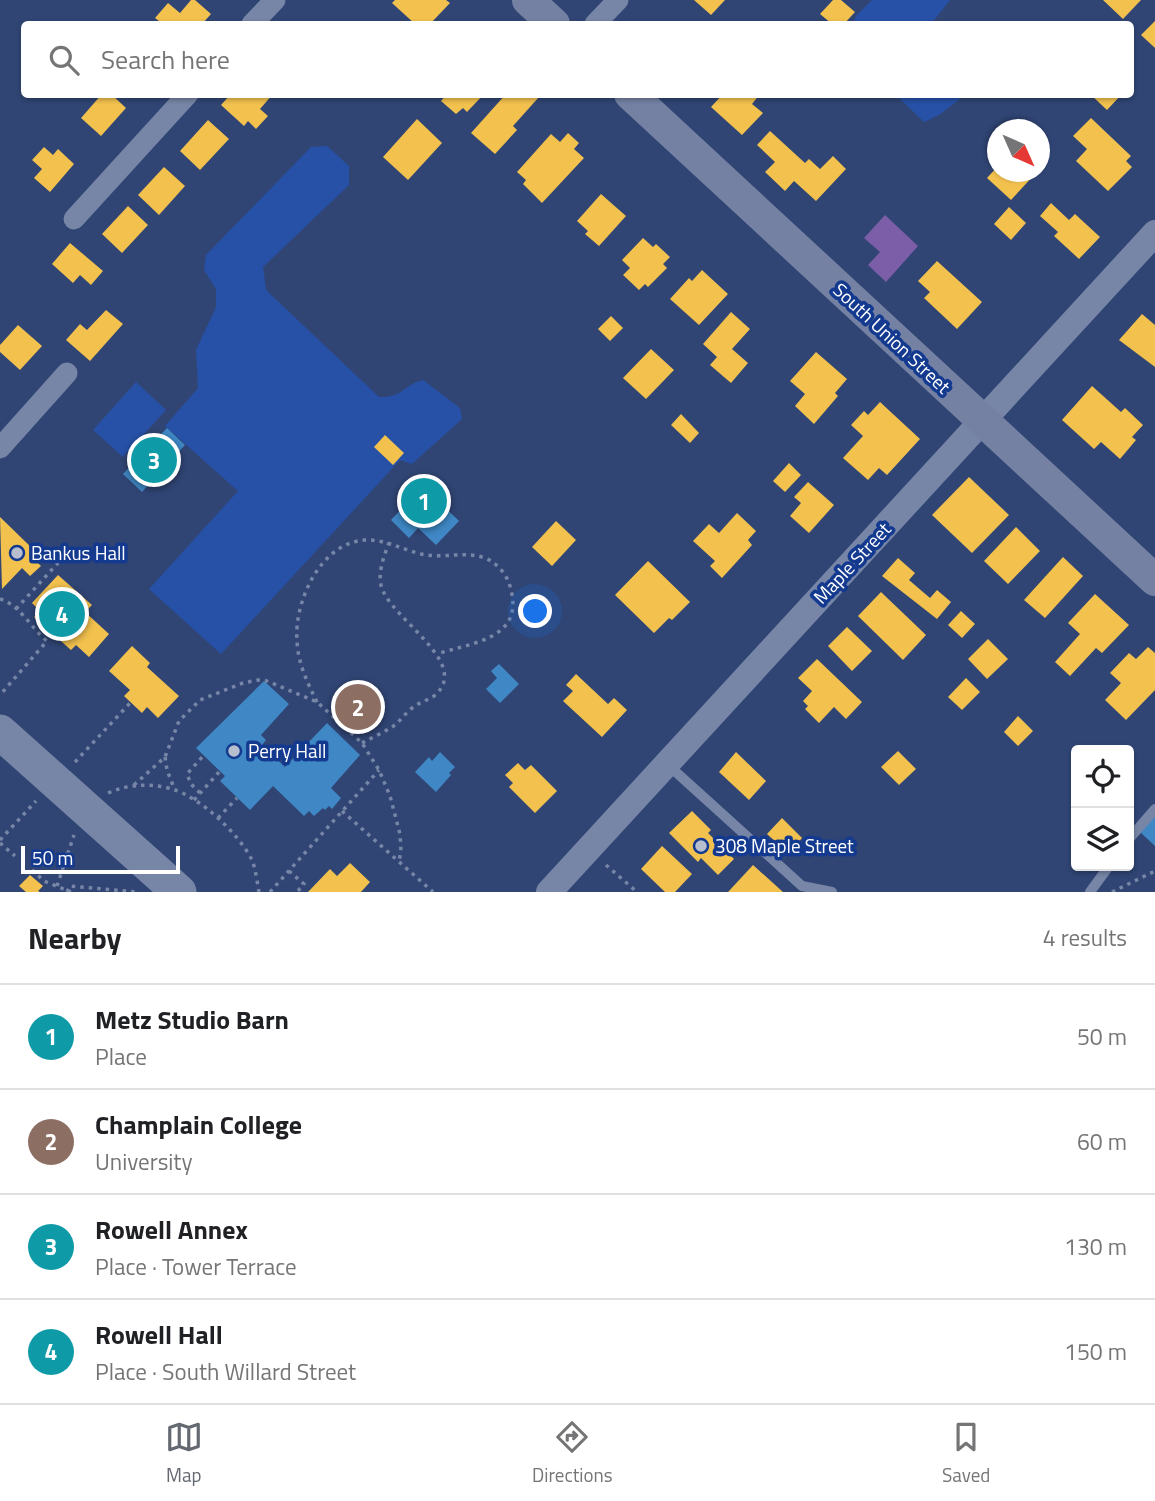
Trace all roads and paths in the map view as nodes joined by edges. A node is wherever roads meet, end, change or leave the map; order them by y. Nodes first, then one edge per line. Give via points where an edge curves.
1 (275, 0) edge
2 (528, 0) edge
3 (618, 0) edge
4 (256, 21) edge
5 (551, 21) edge
6 (598, 21) edge
7 (184, 98) edge
8 (634, 98) edge
9 (74, 219) dead end
10 (1155, 233) edge
11 (67, 373) dead end
12 (982, 421) junction
13 (0, 448) edge
14 (389, 542) junction
15 (67, 553) dead end
16 (1155, 580) edge
17 (0, 599) edge
18 (16, 609) junction
19 (438, 654) junction
20 (0, 695) edge
21 (131, 702) dead end
22 (317, 702) junction
23 (0, 732) edge
24 (362, 743) junction
25 (204, 755) dead end
26 (165, 757) junction
27 (74, 762) dead end
28 (667, 764) junction
29 (379, 770) junction
30 (220, 771) dead end
31 (134, 785) junction
32 (174, 789) junction
33 (108, 793) dead end
34 (200, 793) junction
35 (237, 798) dead end
36 (37, 800) dead end
37 (194, 800) junction
38 (1155, 809) edge
39 (342, 811) junction
40 (218, 818) junction
41 (74, 833) dead end
42 (1134, 833) edge
43 (0, 842) edge
44 (589, 849) junction
45 (15, 856) dead end
46 (398, 861) junction
47 (32, 870) dead end
48 (289, 871) junction
49 (1105, 871) edge
50 (1155, 872) edge
51 (57, 886) junction
52 (68, 891) edge
53 (138, 892) edge
54 (179, 892) edge
55 (259, 892) edge
56 (270, 892) edge
57 (297, 892) edge
58 (433, 892) edge
59 (550, 892) edge
60 (636, 892) edge
61 (832, 892) edge
62 (1090, 892) edge
63 (1112, 892) edge

1 - 4 street
2 - 5 main road
3 - 6 street
7 - 9 street
8 - 12 main road, South Union Street
10 - 12 street, Maple Street
11 - 13 street
12 - 16 main road, South Union Street
12 - 28 street, Maple Street
14 - 19 path via 380,572 385,596
14 - 19 path via 416,553 487,558 506,576 513,598 507,622 483,642
14 - 22 path via 366,540 339,547 307,589 297,640 300,661
15 - 18 path
17 - 18 path
18 - 20 path via 47,641
19 - 24 path via 445,679 435,695
21 - 27 path
22 - 24 path
22 - 26 path via 258,680 211,694 179,721
23 - 54 main road
24 - 29 path
25 - 34 path via 187,775
26 - 31 path
26 - 32 path
28 - 44 street, Maple Street
28 - 61 lane via 802,886
29 - 39 path
29 - 46 path via 400,834
30 - 34 path
31 - 32 path
31 - 33 path
32 - 37 path
34 - 37 path
35 - 40 path
36 - 43 path
37 - 40 path
38 - 42 lane
39 - 46 path
39 - 48 path
40 - 55 path via 252,861
41 - 51 path
43 - 45 path
44 - 59 street, Maple Street
44 - 60 path
46 - 58 path
47 - 51 path
48 - 56 path
48 - 57 path via 304,884
49 - 62 lane
50 - 63 path
51 - 52 path
52 - 53 path via 71,886

